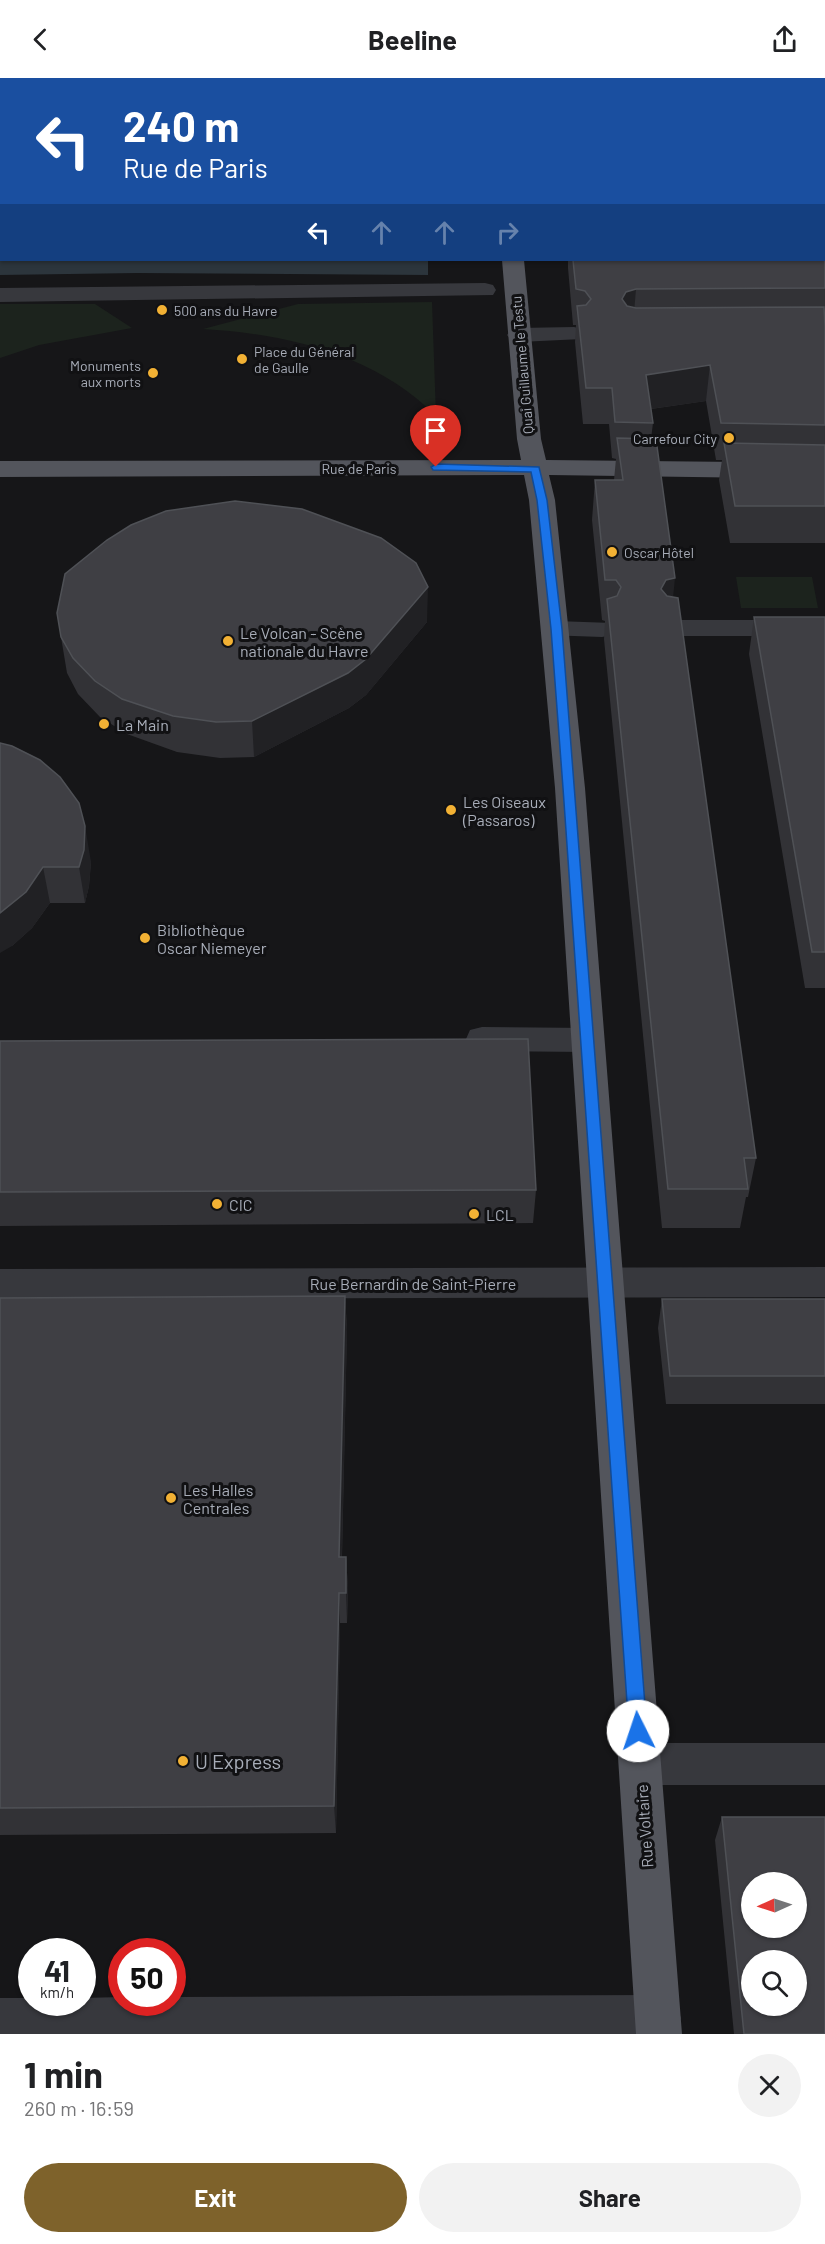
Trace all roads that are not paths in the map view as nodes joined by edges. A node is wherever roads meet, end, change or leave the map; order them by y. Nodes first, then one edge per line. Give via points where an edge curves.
1 (513, 261) edge
2 (485, 290) dead end
3 (0, 295) edge
4 (574, 334) dead end
5 (519, 335) junction
6 (0, 469) edge
7 (535, 469) junction
8 (825, 471) edge
9 (673, 628) edge
10 (825, 628) edge
11 (556, 629) junction
12 (602, 629) dead end
13 (449, 1039) edge
14 (588, 1040) junction
15 (825, 1282) edge
16 (607, 1283) junction
17 (0, 1284) edge
18 (640, 1764) junction
19 (825, 1764) edge
20 (0, 2021) edge
21 (658, 2026) edge

1 - 5 main road, Quai Guillaume le Testu
2 - 3 street
4 - 5 street
5 - 7 main road, Quai Guillaume le Testu
6 - 7 main road, Rue de Paris
7 - 8 main road, Rue de Paris
7 - 11 main road, Rue Voltaire
9 - 10 street
11 - 12 street
11 - 14 main road, Rue Voltaire
13 - 14 street
14 - 16 main road, Rue Voltaire
15 - 16 street, Rue Bernardin de Saint-Pierre
16 - 17 street, Rue Bernardin de Saint-Pierre
16 - 18 main road, Rue Voltaire
18 - 19 street
18 - 21 main road, Rue Voltaire
20 - 21 street

